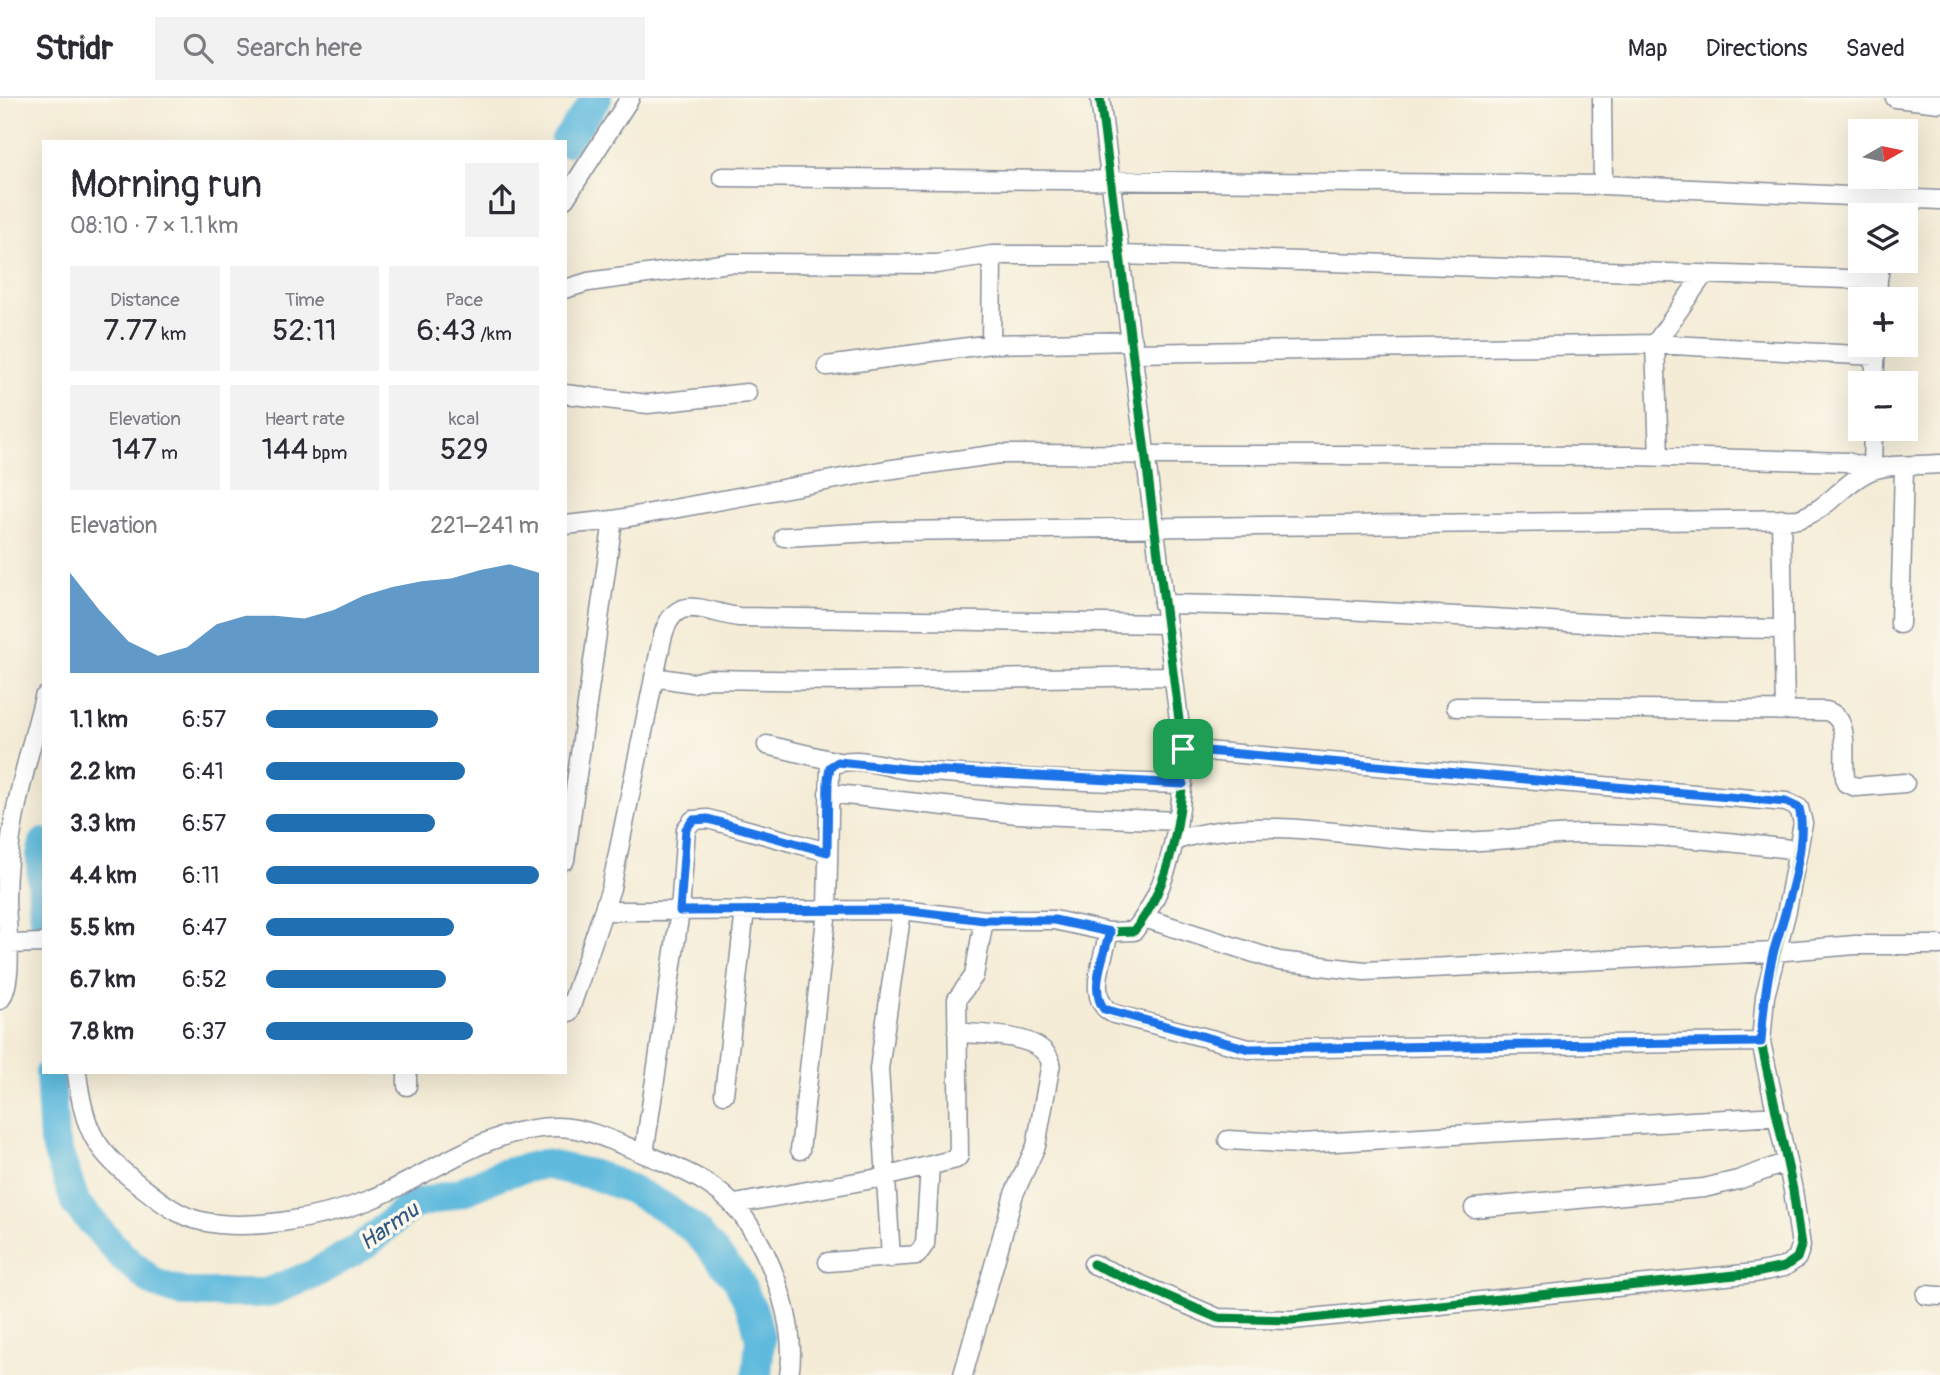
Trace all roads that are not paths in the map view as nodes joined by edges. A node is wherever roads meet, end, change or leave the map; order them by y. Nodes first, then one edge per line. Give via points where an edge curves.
1 (631, 98) edge
2 (1100, 98) edge
3 (1602, 98) edge
4 (1895, 98) edge
5 (1940, 103) edge
6 (722, 177) dead end
7 (1112, 179) junction
8 (1603, 185) junction
9 (567, 196) edge
10 (1940, 200) edge
11 (1918, 203) edge
12 (1848, 204) edge
13 (992, 255) junction
14 (1121, 255) junction
15 (1879, 273) edge
16 (1704, 274) junction
17 (1878, 280) junction
18 (1878, 287) edge
19 (567, 288) edge
20 (991, 344) junction
21 (1655, 344) junction
22 (1133, 347) junction
23 (1848, 349) edge
24 (827, 366) dead end
25 (747, 393) dead end
26 (567, 394) edge
27 (1873, 441) edge
28 (1148, 456) junction
29 (1659, 457) junction
30 (1940, 464) edge
31 (1903, 467) junction
32 (1872, 470) junction
33 (1781, 519) junction
34 (613, 520) junction
35 (567, 525) edge
36 (1155, 528) junction
37 (784, 537) dead end
38 (1163, 604) junction
39 (1165, 624) junction
40 (1900, 624) dead end
41 (1783, 629) junction
42 (1172, 676) junction
43 (654, 677) junction
44 (42, 705) edge
45 (1456, 707) dead end
46 (1785, 709) junction
47 (767, 745) dead end
48 (1183, 749) junction
49 (838, 762) junction
50 (1905, 783) dead end
51 (1183, 784) junction
52 (828, 793) junction
53 (1177, 821) junction
54 (1177, 840) junction
55 (567, 846) edge
56 (1798, 850) junction
57 (827, 852) junction
58 (745, 910) junction
59 (827, 910) junction
60 (902, 910) junction
61 (606, 911) junction
62 (680, 911) junction
63 (1144, 918) junction
64 (984, 920) junction
65 (1110, 932) junction
66 (42, 943) edge
67 (16, 944) junction
68 (1940, 945) edge
69 (1774, 952) junction
70 (0, 1000) edge
71 (569, 1012) dead end
72 (957, 1032) junction
73 (1761, 1042) junction
74 (78, 1074) edge
75 (724, 1094) dead end
76 (1778, 1116) junction
77 (1228, 1140) dead end
78 (800, 1150) dead end
79 (644, 1154) junction
80 (1787, 1162) junction
81 (930, 1166) junction
82 (884, 1177) junction
83 (736, 1203) junction
84 (1474, 1208) dead end
85 (891, 1258) junction
86 (828, 1262) dead end
87 (1093, 1264) dead end
88 (789, 1375) edge
89 (963, 1375) edge

1 - 9 street
2 - 7 street
3 - 8 street
4 - 5 street
6 - 7 street
7 - 8 street
7 - 14 street
8 - 12 street
10 - 11 street
13 - 14 street
13 - 19 street via 937,264 729,263
13 - 20 street
14 - 16 street
14 - 22 street
15 - 17 street
16 - 17 street
16 - 21 street
17 - 18 street
20 - 22 street
20 - 24 street
21 - 22 street
21 - 23 street
21 - 29 street
22 - 28 street
25 - 26 street via 648,404
27 - 32 street
28 - 29 street
28 - 34 street via 999,454
28 - 36 street
29 - 32 street via 1847,462
30 - 31 street
31 - 32 street
31 - 40 street
32 - 33 street via 1817,513
33 - 36 street
33 - 41 street
34 - 35 street
34 - 55 street
36 - 37 street
36 - 38 street
38 - 39 street
38 - 41 street via 1674,629
39 - 42 street
39 - 43 street via 739,617 690,607 666,620
41 - 46 street
42 - 43 street via 709,679 693,683
42 - 48 street
43 - 61 street
44 - 67 street via 10,834 6,896
45 - 46 street
46 - 50 street via 1837,713 1843,722 1846,783 1856,787
47 - 49 street
48 - 51 street
48 - 56 street via 1786,802 1799,808 1803,823
49 - 51 street
49 - 52 street via 830,767
51 - 53 street
52 - 53 street via 1017,814
52 - 57 street
53 - 54 street
54 - 56 street via 1202,832 1258,827 1452,842 1584,834 1697,838
54 - 63 street
56 - 69 street
57 - 59 street
57 - 62 street via 708,819 693,820 686,829
58 - 59 street
58 - 62 street
58 - 75 street
59 - 60 street
59 - 78 street
60 - 64 street
60 - 82 street via 879,1069
61 - 62 street
61 - 71 street
62 - 79 street
63 - 65 street via 1134,931
63 - 69 street via 1279,961 1364,971
64 - 65 street via 1054,920
64 - 72 street via 974,976 957,999
65 - 73 street via 1097,986 1104,1009 1249,1049
66 - 67 street
67 - 70 street via 6,992
68 - 69 street via 1855,945
69 - 73 street
72 - 81 street via 961,1150 956,1160
72 - 89 street via 1040,1046 1051,1063 1036,1146 1014,1194
73 - 76 street
74 - 79 street via 82,1110 92,1136 114,1165 171,1209 200,1221 241,1225 310,1217 366,1201 488,1140 530,1129 560,1126
76 - 77 street via 1301,1144
76 - 80 street
79 - 83 street via 698,1176
80 - 84 street via 1704,1188
80 - 87 street via 1801,1246 1797,1258 1784,1267 1755,1273 1292,1320 1217,1318
81 - 82 street
81 - 85 street via 922,1250 918,1255
82 - 83 street
82 - 85 street
83 - 88 street via 759,1239 782,1295 792,1361
85 - 86 street

